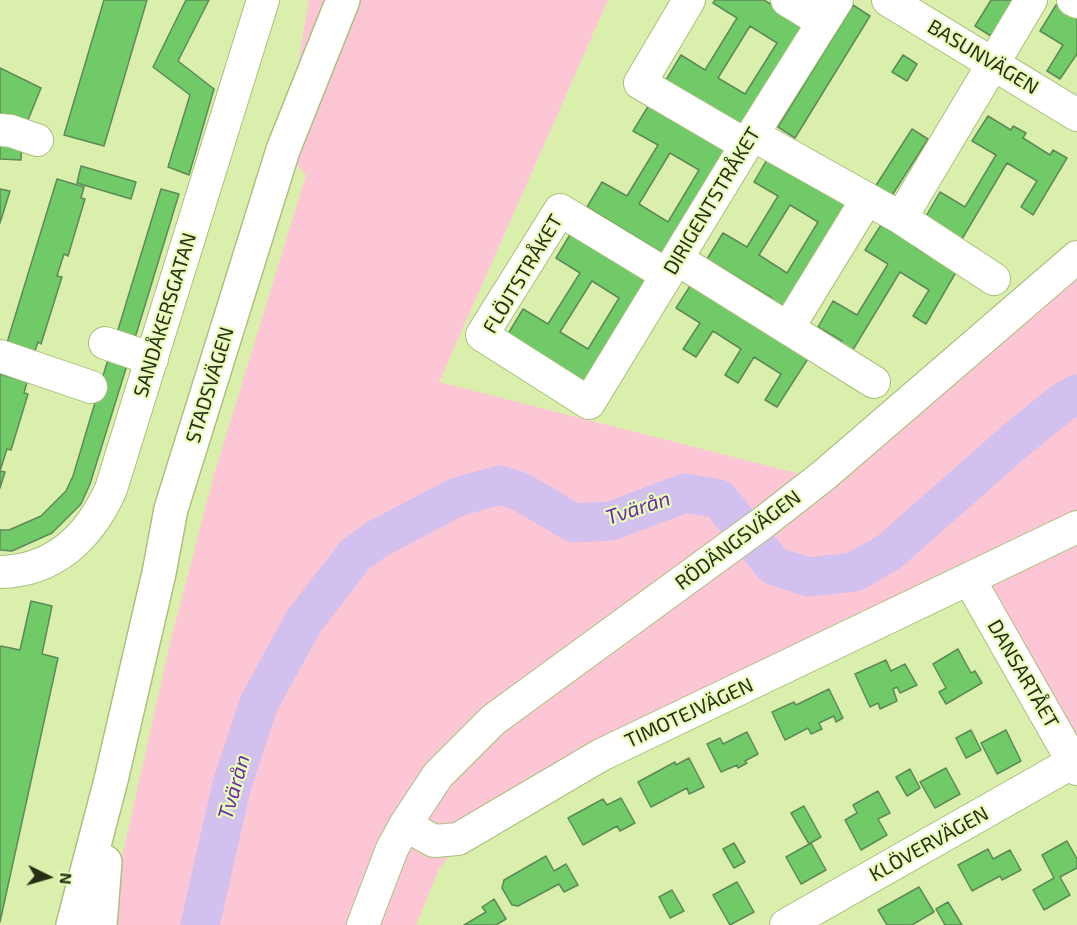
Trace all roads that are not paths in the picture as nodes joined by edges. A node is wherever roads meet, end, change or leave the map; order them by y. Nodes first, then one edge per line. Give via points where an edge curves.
1 (263, 0) edge
2 (343, 0) edge
3 (690, 0) edge
4 (787, 0) edge
5 (888, 0) edge
6 (1031, 0) edge
7 (1073, 0) edge
8 (1077, 2) edge
9 (830, 11) edge
10 (993, 62) junction
11 (1077, 115) edge
12 (0, 130) edge
13 (37, 140) dead end
14 (749, 140) junction
15 (867, 199) junction
16 (901, 218) junction
17 (1077, 257) edge
18 (672, 267) junction
19 (994, 279) dead end
20 (788, 328) junction
21 (105, 343) dead end
22 (0, 356) edge
23 (152, 359) junction
24 (874, 382) dead end
25 (91, 387) dead end
26 (589, 404) joint
27 (1077, 528) edge
28 (0, 572) edge
29 (969, 579) junction
30 (1075, 766) edge
31 (111, 780) junction
32 (405, 825) junction
33 (73, 925) edge
34 (100, 925) edge
35 (363, 925) edge
36 (786, 925) edge

1 - 23 street, SANDÅKERSGATAN
2 - 31 main road, STADSVÄGEN via 284,150 171,509
3 - 14 street via 640,83
4 - 9 street
5 - 10 street, BASUNVÄGEN
6 - 10 street
7 - 8 street
9 - 14 street, DIRIGENTSTRÅKET
10 - 11 street, BASUNVÄGEN
10 - 16 street
12 - 13 street
14 - 15 street
14 - 18 street, DIRIGENTSTRÅKET
15 - 16 street
15 - 20 street
16 - 19 street
17 - 32 street, RÖDÄNGSVÄGEN via 823,476 493,720 438,775
18 - 20 street
18 - 26 street, DIRIGENTSTRÅKET
18 - 26 street, FLÖJTSTRÅKET via 560,210 482,335
20 - 24 street
21 - 23 street
22 - 25 street
23 - 28 street, SANDÅKERSGATAN via 100,513 66,550 36,567
27 - 29 street, TIMOTEJVÄGEN
29 - 30 street, DANSARTÅET
29 - 32 street, TIMOTEJVÄGEN via 601,755 458,839 434,841
30 - 36 street, KLÖVERVÄGEN
31 - 33 main road, STADSVÄGEN
31 - 34 main road, STADSVÄGEN
32 - 35 street

